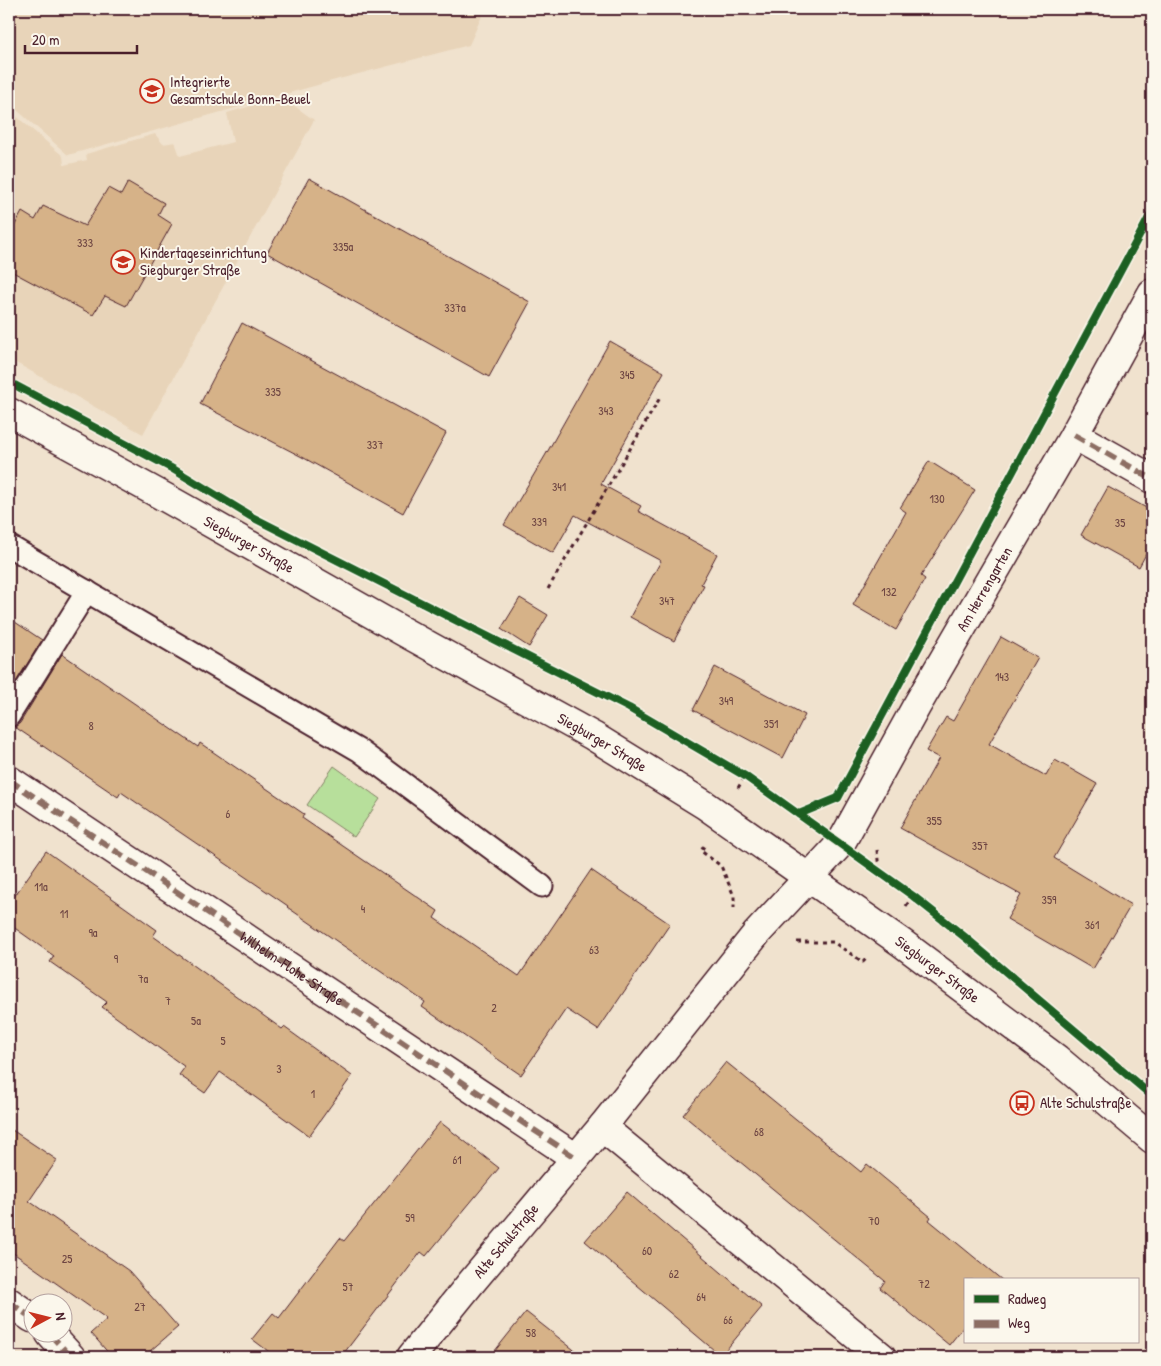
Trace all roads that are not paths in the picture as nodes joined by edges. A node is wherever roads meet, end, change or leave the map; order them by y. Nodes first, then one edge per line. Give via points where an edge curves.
1 (1152, 293) edge
2 (9, 412) edge
3 (1074, 435) junction
4 (1152, 479) edge
5 (9, 546) edge
6 (87, 591) junction
7 (9, 716) edge
8 (9, 780) edge
9 (810, 878) junction
10 (542, 886) dead end
11 (602, 1127) junction
12 (1152, 1139) edge
13 (576, 1158) junction
14 (9, 1302) edge
15 (22, 1311) edge
16 (59, 1344) edge
17 (71, 1357) edge
18 (411, 1357) edge
19 (882, 1357) edge

1 - 3 street, Am Herrengarten
2 - 9 street, Siegburger Straße via 594,736 705,805
3 - 4 street
3 - 9 street, Am Herrengarten via 841,843
5 - 6 lane
6 - 7 lane
6 - 10 lane via 360,751
8 - 13 street, Wilhelm-Flohe-Straße
9 - 11 street, Alte Schulstraße via 757,934
9 - 12 street, Siegburger Straße via 888,932 1057,1059
11 - 13 street, Alte Schulstraße
11 - 19 street
13 - 18 street, Alte Schulstraße
14 - 15 street
16 - 17 street

